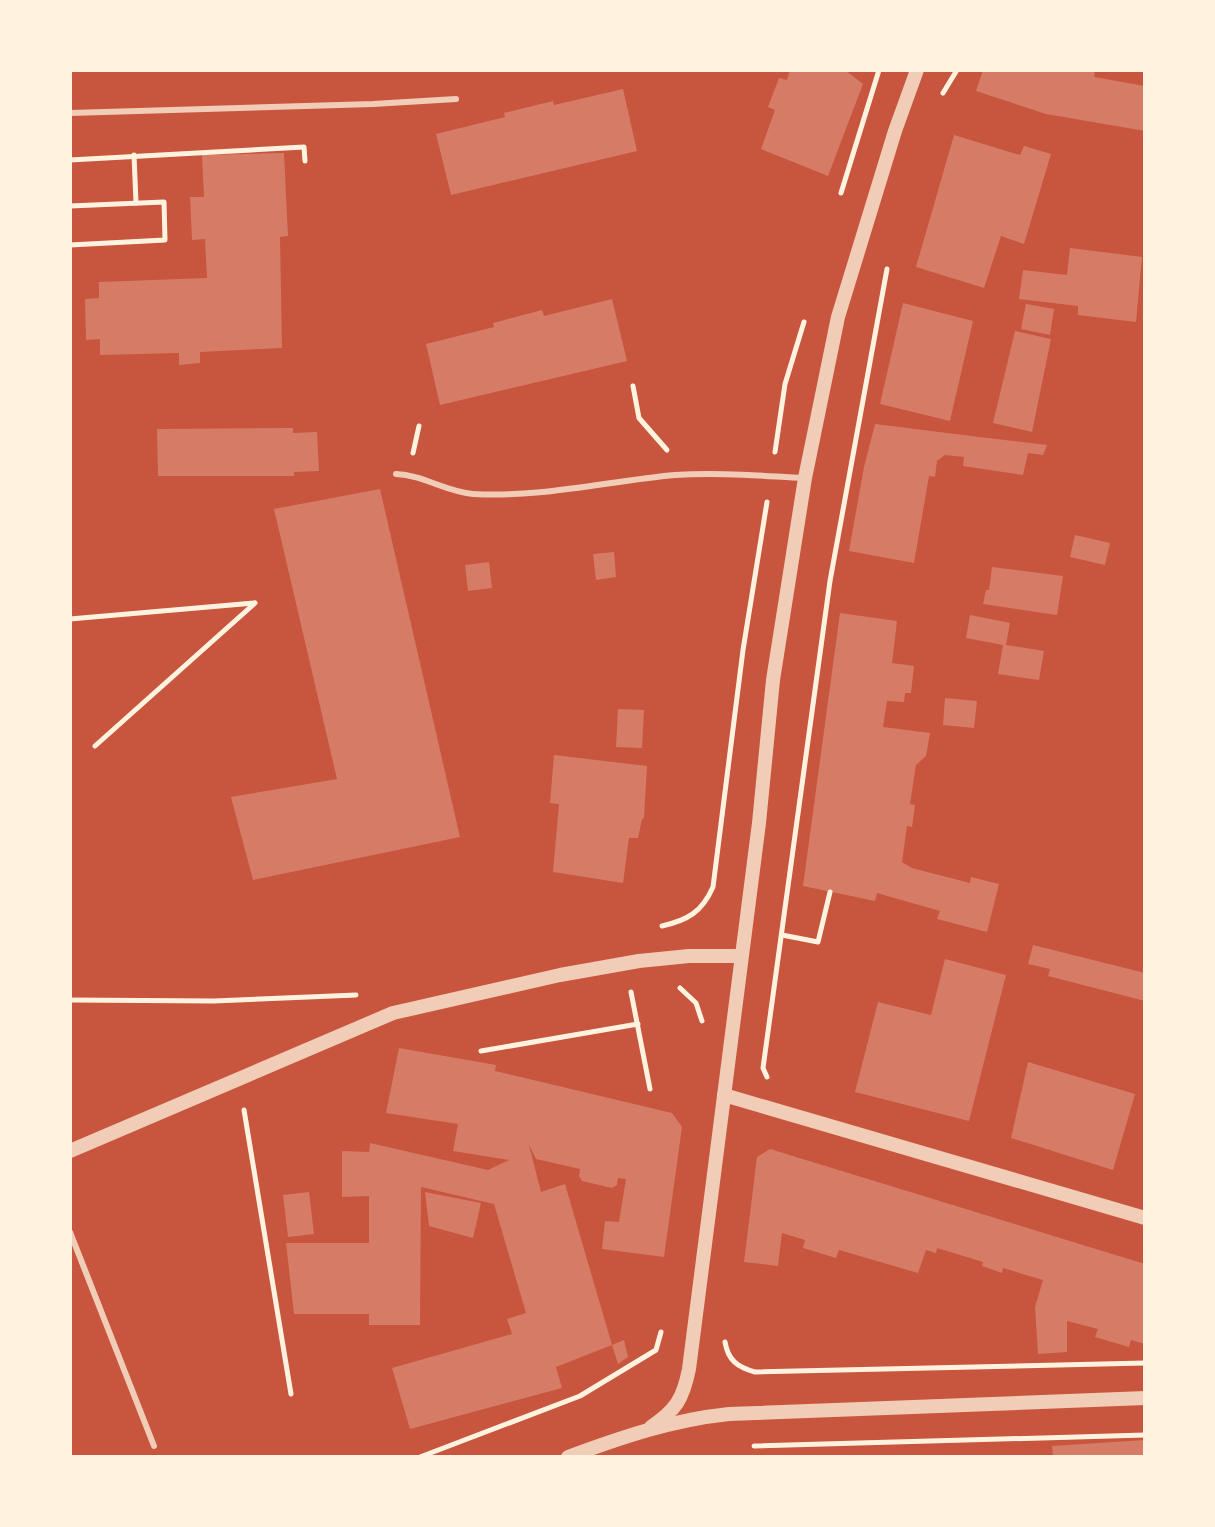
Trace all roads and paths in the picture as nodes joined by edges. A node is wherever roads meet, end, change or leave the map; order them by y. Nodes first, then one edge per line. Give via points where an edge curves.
1 (917, 70) edge
2 (957, 70) edge
3 (941, 96) dead end
4 (456, 99) dead end
5 (70, 113) edge
6 (134, 155) junction
7 (70, 160) edge
8 (305, 161) dead end
9 (136, 203) junction
10 (70, 206) edge
11 (70, 245) edge
12 (889, 258) dead end
13 (633, 386) dead end
14 (396, 474) dead end
15 (689, 474) junction
16 (805, 478) junction
17 (70, 619) edge
18 (95, 746) dead end
19 (830, 892) dead end
20 (782, 935) junction
21 (741, 956) junction
22 (673, 985) dead end
23 (631, 988) dead end
24 (357, 995) dead end
25 (70, 1000) edge
26 (638, 1024) junction
27 (703, 1027) dead end
28 (481, 1051) dead end
29 (777, 1087) dead end
30 (650, 1089) dead end
31 (724, 1095) junction
32 (244, 1110) dead end
33 (70, 1151) edge
34 (1145, 1218) edge
35 (70, 1232) edge
36 (663, 1321) dead end
37 (724, 1338) dead end
38 (1145, 1363) edge
39 (291, 1394) dead end
40 (1145, 1398) edge
41 (651, 1427) junction
42 (1145, 1435) edge
43 (154, 1446) dead end
44 (750, 1446) dead end
45 (420, 1457) edge
46 (568, 1457) edge

1 - 16 street via 838,317
2 - 3 path
4 - 5 lane
6 - 7 path
6 - 8 path via 304,147
6 - 9 path
9 - 10 path
9 - 11 path via 164,202 165,240
12 - 20 path via 830,581
13 - 15 path via 639,418
14 - 15 lane via 471,494
15 - 16 lane
16 - 21 street via 773,680
17 - 18 path via 255,603
19 - 20 path via 818,942
20 - 29 path via 763,1068
21 - 31 street
21 - 33 street via 639,961 393,1013
22 - 27 path via 691,996
23 - 26 path
24 - 25 path
26 - 28 path
26 - 30 path
31 - 34 street
31 - 41 street via 686,1382 677,1404
32 - 39 path
35 - 43 lane
36 - 45 path via 656,1350 580,1396
37 - 38 path via 732,1360 755,1372
40 - 41 street via 729,1414
41 - 46 street
42 - 44 path

